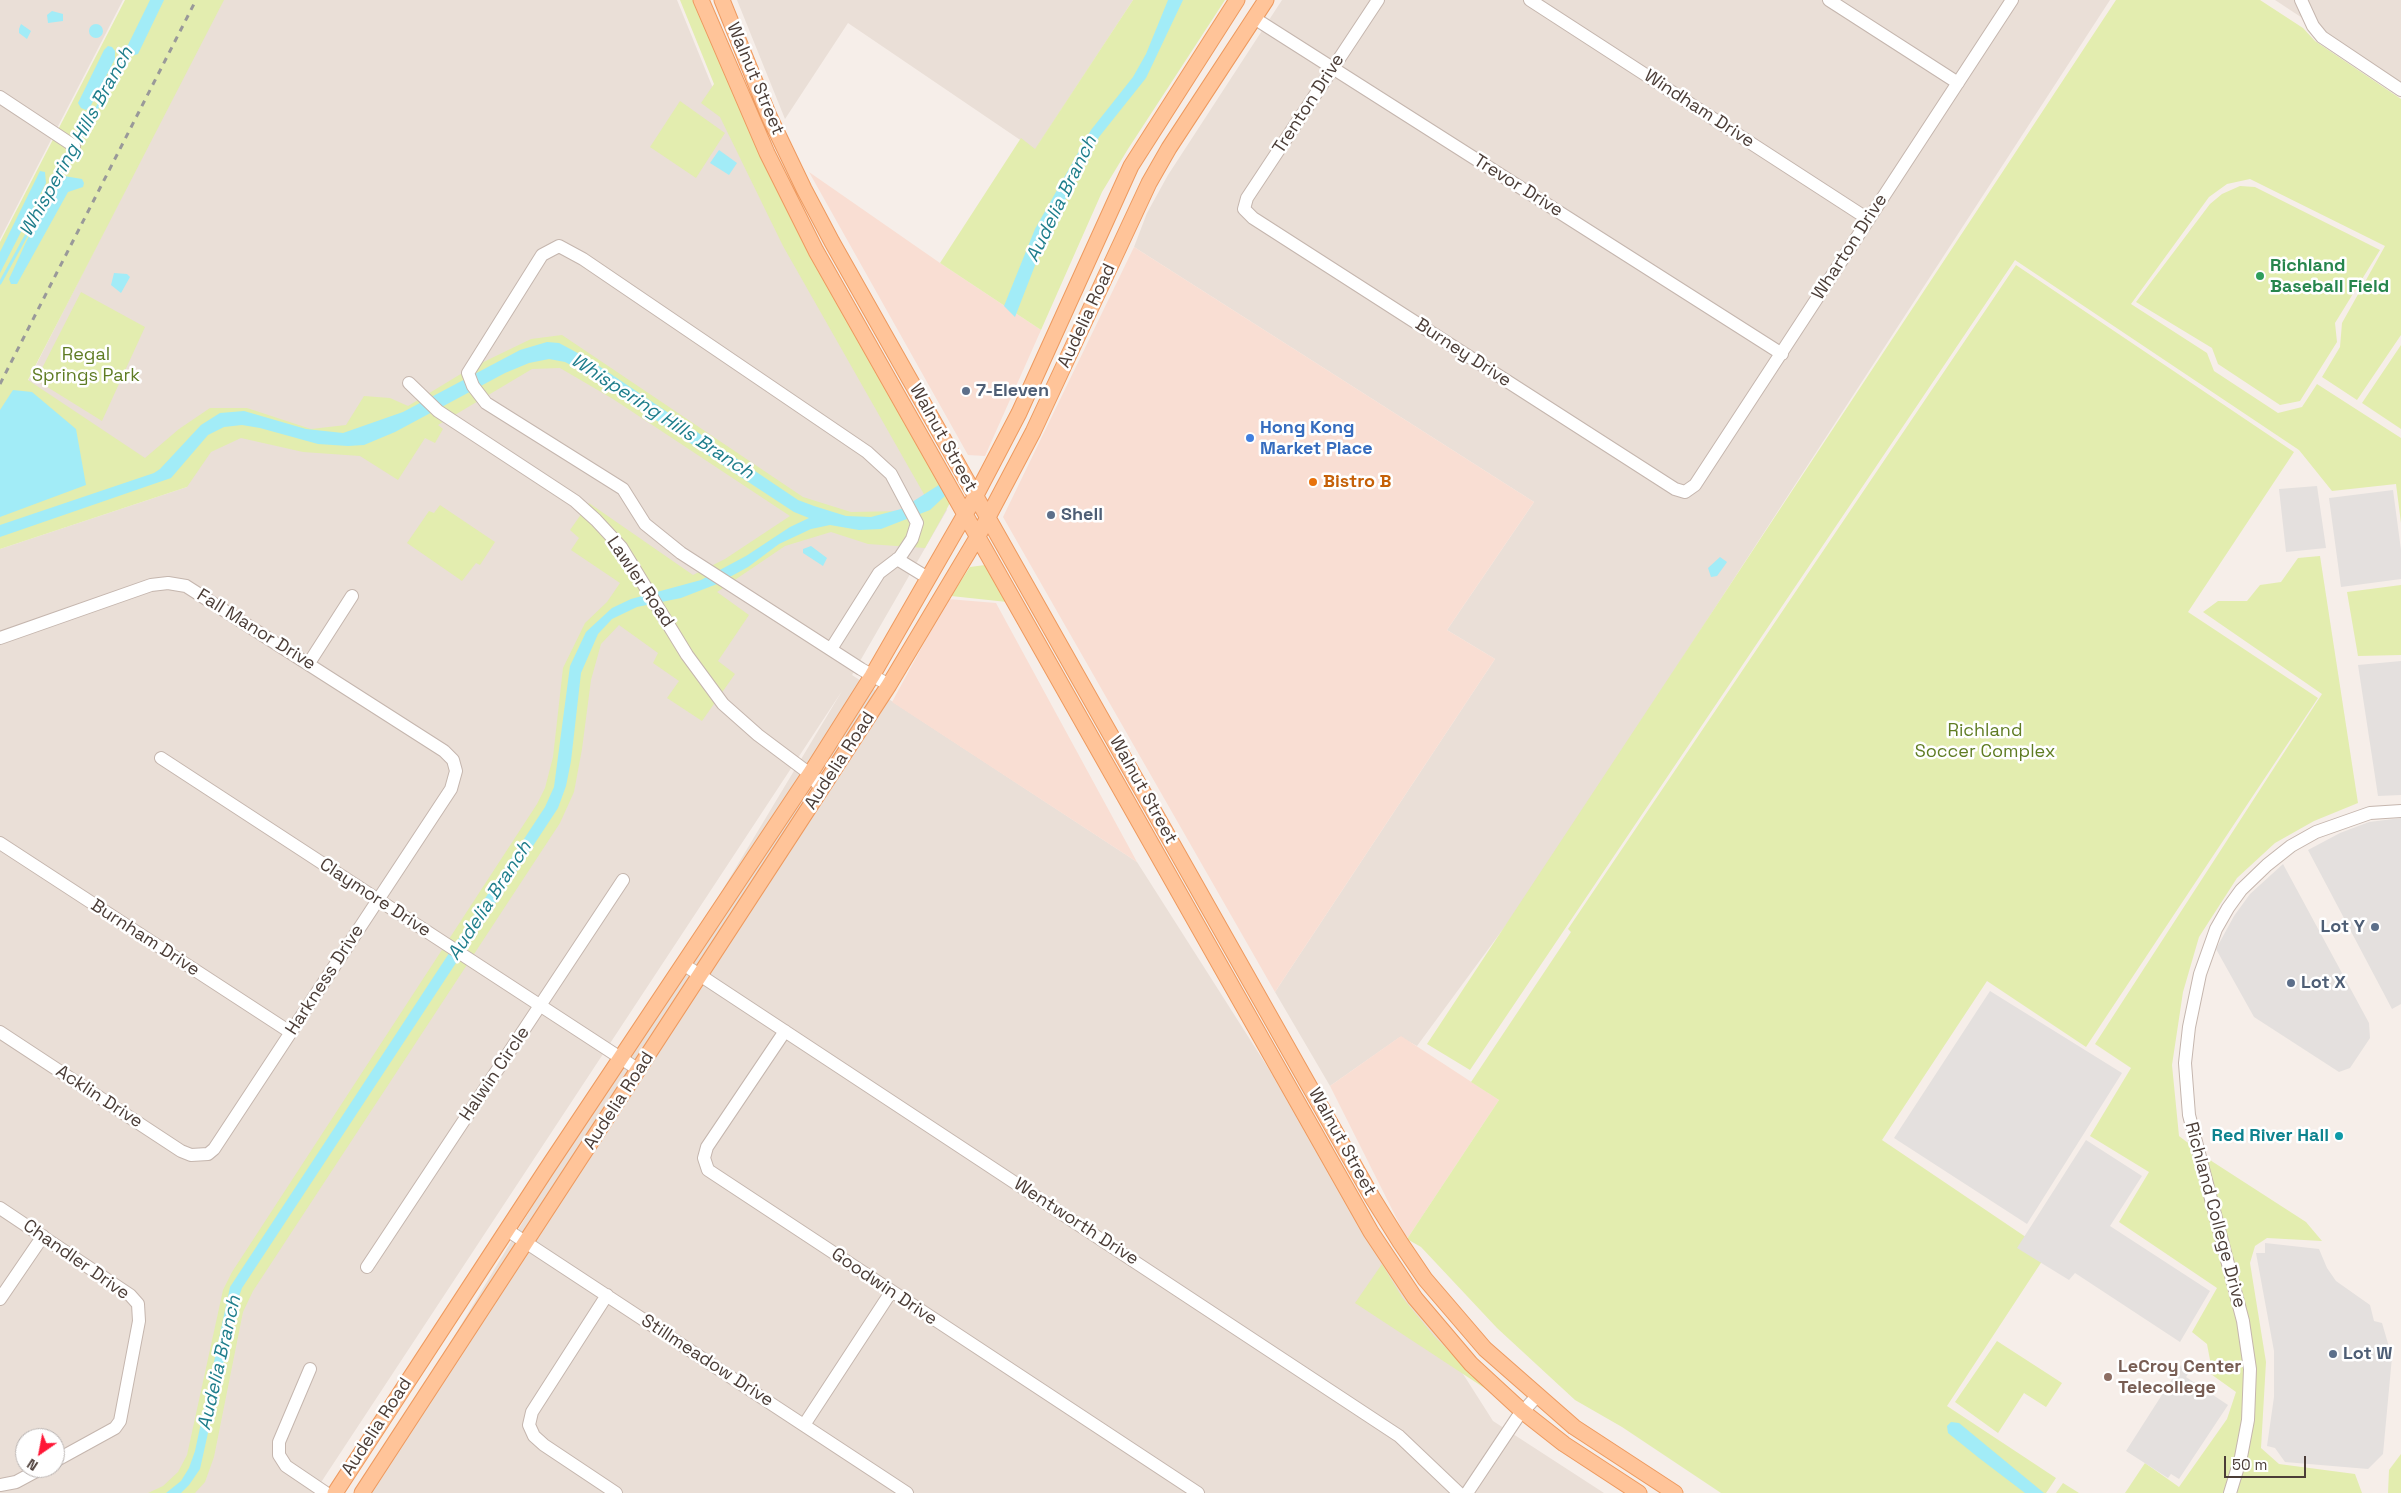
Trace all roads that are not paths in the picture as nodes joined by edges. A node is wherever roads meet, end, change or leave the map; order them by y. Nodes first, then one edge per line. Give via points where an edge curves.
1 (701, 0) edge
2 (722, 0) edge
3 (1266, 0) edge
4 (1378, 0) edge
5 (1530, 0) edge
6 (1829, 0) edge
7 (2012, 0) edge
8 (2301, 0) edge
9 (1235, 2) edge
10 (1254, 18) junction
11 (1332, 68) junction
12 (1958, 83) junction
13 (2401, 90) edge
14 (0, 97) edge
15 (74, 146) dead end
16 (1244, 209) joint
17 (1868, 218) junction
18 (1098, 239) junction
19 (1117, 250) junction
20 (1782, 354) junction
21 (409, 383) dead end
22 (1685, 492) joint
23 (975, 497) junction
24 (965, 513) junction
25 (988, 518) junction
26 (978, 536) junction
27 (897, 559) junction
28 (928, 578) junction
29 (352, 596) dead end
30 (0, 638) edge
31 (829, 648) junction
32 (309, 663) junction
33 (872, 676) junction
34 (889, 685) junction
35 (161, 758) dead end
36 (456, 772) joint
37 (810, 774) junction
38 (822, 790) junction
39 (2401, 812) edge
40 (1163, 826) junction
41 (1146, 834) junction
42 (0, 843) edge
43 (623, 880) dead end
44 (378, 900) junction
45 (683, 964) junction
46 (701, 976) junction
47 (1256, 990) junction
48 (1239, 999) junction
49 (540, 1006) junction
50 (785, 1030) junction
51 (0, 1032) edge
52 (290, 1032) junction
53 (620, 1058) junction
54 (639, 1070) junction
55 (1323, 1150) junction
56 (201, 1156) joint
57 (1372, 1197) junction
58 (0, 1208) edge
59 (506, 1230) junction
60 (43, 1236) junction
61 (526, 1243) junction
62 (366, 1267) dead end
63 (891, 1292) junction
64 (607, 1295) junction
65 (0, 1299) edge
66 (310, 1369) dead end
67 (1537, 1396) junction
68 (1522, 1411) junction
69 (804, 1426) junction
70 (65, 1456) edge
71 (23, 1478) edge
72 (0, 1485) edge
73 (326, 1493) edge
74 (334, 1493) edge
75 (362, 1493) edge
76 (616, 1493) edge
77 (907, 1493) edge
78 (1198, 1493) edge
79 (1459, 1493) edge
80 (1467, 1493) edge
81 (1639, 1493) edge
82 (1675, 1493) edge
83 (2230, 1493) edge

1 - 24 main road, Walnut Street via 767,153 816,251
2 - 23 main road, Walnut Street via 804,189
3 - 10 main road, Audelia Road
4 - 11 street, Trenton Drive
5 - 17 street, Windham Drive
6 - 12 street
7 - 12 street, Wharton Drive
8 - 13 street via 2322,37
9 - 10 main road
9 - 18 main road, Audelia Road via 1131,166
10 - 11 street, Trevor Drive
10 - 19 main road, Audelia Road via 1169,148
11 - 16 street, Trenton Drive via 1247,198
11 - 20 street, Trevor Drive
12 - 17 street, Wharton Drive
14 - 15 street
16 - 22 street, Burney Drive via 1253,218
17 - 20 street, Wharton Drive
18 - 19 main road
18 - 23 main road, Audelia Road via 1019,413
19 - 25 main road, Audelia Road via 1033,432
20 - 22 street, Wharton Drive via 1695,485
21 - 37 street, Lawler Road via 438,412 575,501 596,520 621,547 687,655 723,704
23 - 24 main road, Audelia Road
23 - 25 main road, Walnut Street
24 - 26 main road, Walnut Street
24 - 28 main road, Audelia Road
25 - 26 main road, Audelia Road
25 - 40 main road, Walnut Street
26 - 34 main road, Audelia Road
26 - 41 main road, Walnut Street
27 - 28 street
27 - 31 street via 879,572
27 - 31 street via 912,539 917,523 890,474 867,452 583,259 559,246 542,255 468,373 484,400 624,489 645,524 681,553
28 - 33 main road, Audelia Road
29 - 32 street
30 - 32 street, Fall Manor Drive via 152,585 168,583 186,586
31 - 33 street
32 - 36 street, Fall Manor Drive via 444,751 453,760
33 - 34 street
33 - 37 main road, Audelia Road
34 - 38 main road, Audelia Road
35 - 44 street, Claymore Drive
36 - 44 street, Harkness Drive via 451,789
37 - 38 street, Lawler Road
37 - 45 main road, Audelia Road
38 - 46 main road, Audelia Road
39 - 83 street, Richland College Drive via 2370,813 2351,818 2316,832 2273,860 2241,890 2228,908 2216,929 2200,974 2185,1063 2189,1115 2243,1321 2250,1369 2248,1420
40 - 41 main road
40 - 47 main road, Walnut Street
41 - 48 main road, Walnut Street
42 - 52 street, Burnham Drive
43 - 49 street, Halwin Circle
44 - 49 street, Claymore Drive
44 - 52 street, Harkness Drive
45 - 46 street, Wentworth Drive
45 - 53 main road, Audelia Road
46 - 50 street, Wentworth Drive
46 - 54 main road, Audelia Road
47 - 48 main road
47 - 57 main road, Walnut Street
48 - 55 main road, Walnut Street
49 - 53 street, Claymore Drive
49 - 62 street, Halwin Circle
50 - 63 street, Goodwin Drive via 707,1147 704,1158 708,1170
50 - 79 street, Wentworth Drive via 1399,1436
51 - 56 street, Acklin Drive via 182,1151
52 - 56 street, Harkness Drive via 214,1149
53 - 54 street, Claymore Drive
53 - 59 main road, Audelia Road
54 - 61 main road, Audelia Road
55 - 57 main road via 1343,1166 1364,1198
55 - 68 main road, Walnut Street via 1371,1232 1415,1298 1471,1364
57 - 67 main road, Walnut Street via 1425,1279 1485,1349
58 - 60 street, Chandler Drive
59 - 61 street, Stillmeadow Drive
59 - 74 main road, Audelia Road
60 - 65 street
60 - 70 street, Chandler Drive via 130,1295 138,1304 140,1315 120,1421 115,1428
61 - 64 street, Stillmeadow Drive
61 - 75 main road, Audelia Road
63 - 69 street
63 - 78 street, Goodwin Drive
64 - 69 street, Stillmeadow Drive
64 - 76 street via 532,1412 529,1425 544,1446
66 - 73 street via 279,1442 278,1454 286,1466
67 - 68 street
67 - 82 main road, Walnut Street via 1574,1427
68 - 80 street
68 - 81 main road, Walnut Street via 1564,1444
69 - 77 street, Stillmeadow Drive
71 - 72 street

